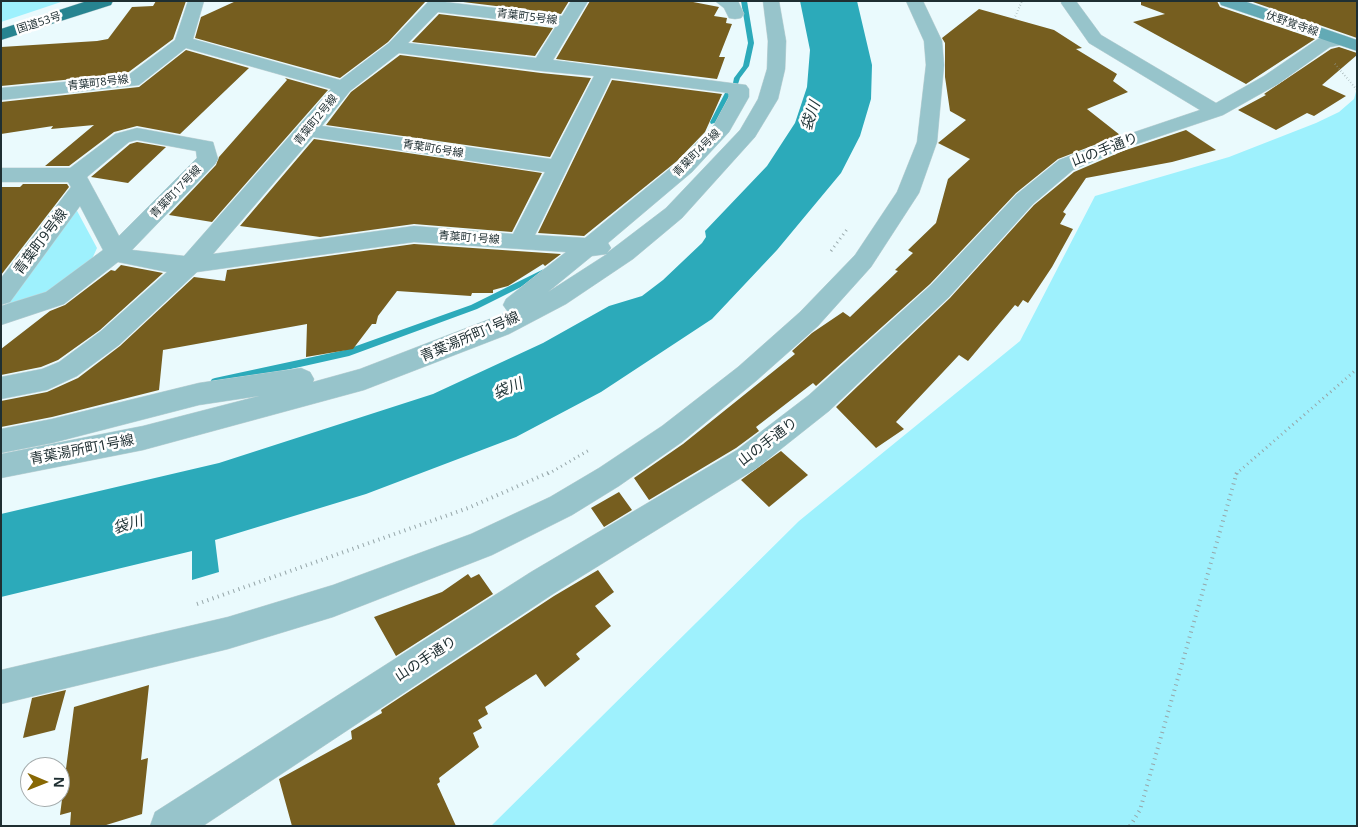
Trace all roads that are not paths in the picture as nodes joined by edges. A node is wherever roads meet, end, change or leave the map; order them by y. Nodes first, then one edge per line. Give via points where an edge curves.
1 (105, 1) edge
2 (196, 1) edge
3 (580, 1) edge
4 (724, 1) edge
5 (771, 1) edge
6 (914, 1) edge
7 (1227, 1) edge
8 (1069, 3) dead end
9 (436, 4) edge
10 (735, 14) dead end
11 (567, 22) junction
12 (1, 36) edge
13 (183, 42) junction
14 (1346, 46) edge
15 (395, 47) junction
16 (541, 64) junction
17 (605, 72) junction
18 (343, 87) junction
19 (1, 94) edge
20 (1216, 111) junction
21 (308, 130) junction
22 (558, 168) junction
23 (1, 175) edge
24 (78, 182) junction
25 (664, 185) junction
26 (653, 228) junction
27 (520, 242) junction
28 (587, 248) junction
29 (116, 252) junction
30 (190, 265) junction
31 (1, 296) edge
32 (1, 316) edge
33 (484, 333) junction
34 (364, 379) junction
35 (1, 388) edge
36 (1, 441) edge
37 (1, 466) edge
38 (1, 687) edge
39 (169, 826) edge

1 - 12 highway, 国道53号
2 - 13 street
3 - 11 street
4 - 10 street via 732,5
5 - 26 street, 青葉湯所町1号線 via 777,58 768,99 748,134 674,212
6 - 38 street via 933,41 935,64 927,142 908,193 863,260 809,319 672,434 561,506 481,545 333,601 228,632
7 - 14 main road, 伏野覚寺線
8 - 20 street via 1095,40
9 - 11 street, 青葉町5号線
9 - 15 street, 青葉町5号線
11 - 16 street, 青葉町5号線
13 - 18 street, 青葉町2号線
13 - 19 street, 青葉町8号線 via 132,80
14 - 20 street, 山の手通り via 1324,43 1271,80
15 - 16 street
15 - 18 street
16 - 17 street
17 - 22 street, 青葉町1号線
17 - 25 street, 青葉町4号線 via 739,89 739,97 722,128
18 - 21 street, 青葉町2号線
20 - 39 street, 山の手通り via 1066,164 1025,199 940,291 819,403 747,460 542,583
21 - 22 street, 青葉町6号線
21 - 30 street, 青葉町2号線
22 - 27 street, 青葉町1号線
23 - 24 street
24 - 29 street
24 - 29 street, 青葉町17号線 via 122,138 137,134 206,146 208,159
24 - 31 street, 青葉町9号線
25 - 26 street
25 - 28 street, 青葉町4号線
26 - 28 street via 596,249
26 - 33 street, 青葉湯所町1号線 via 625,253 557,298
27 - 28 street via 583,245
27 - 30 street, 青葉町1号線 via 414,234
28 - 33 street, 青葉町4号線
29 - 30 street, 青葉町1号線 via 128,257
29 - 32 street via 55,298
30 - 35 street, 青葉町2号線 via 110,338 68,368 30,384
33 - 34 street, 青葉湯所町1号線
34 - 36 street via 344,373 199,394
34 - 37 street, 青葉湯所町1号線 via 143,438

